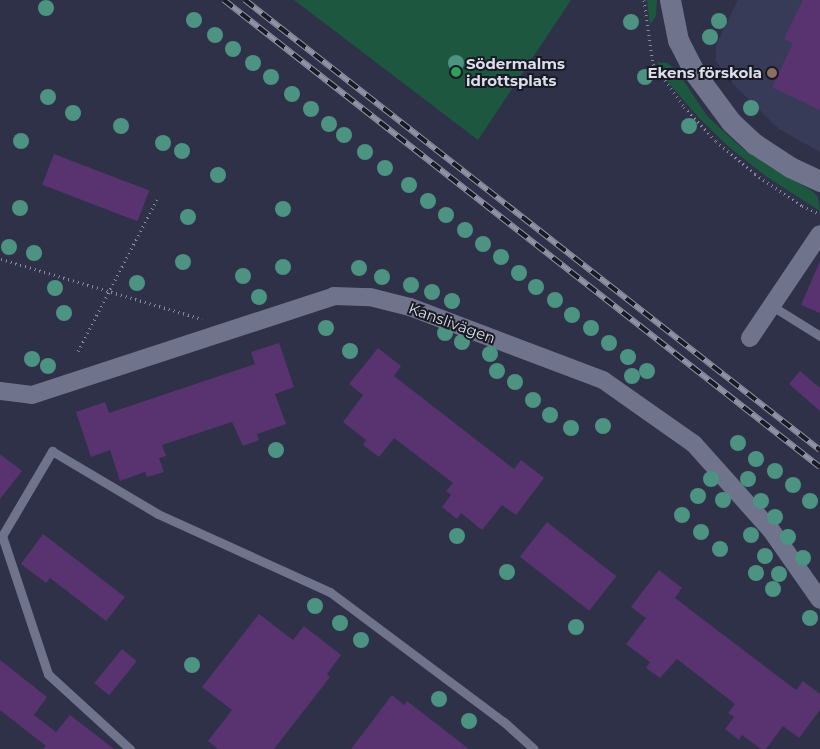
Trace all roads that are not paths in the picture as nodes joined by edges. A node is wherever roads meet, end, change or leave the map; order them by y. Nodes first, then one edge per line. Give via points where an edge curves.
1 (670, 0) edge
2 (820, 181) edge
3 (820, 234) edge
4 (772, 306) junction
5 (820, 336) edge
6 (750, 338) dead end
7 (0, 391) edge
8 (820, 600) edge
9 (130, 749) edge
10 (534, 749) edge

1 - 2 street via 678,40 694,72 731,122 776,158
3 - 4 street
4 - 5 lane
4 - 6 street
7 - 8 street, Kanslivägen via 32,395 334,296 370,297 410,307 603,380 694,444 771,530
9 - 10 lane via 48,674 2,536 52,451 158,514 330,592 496,716

